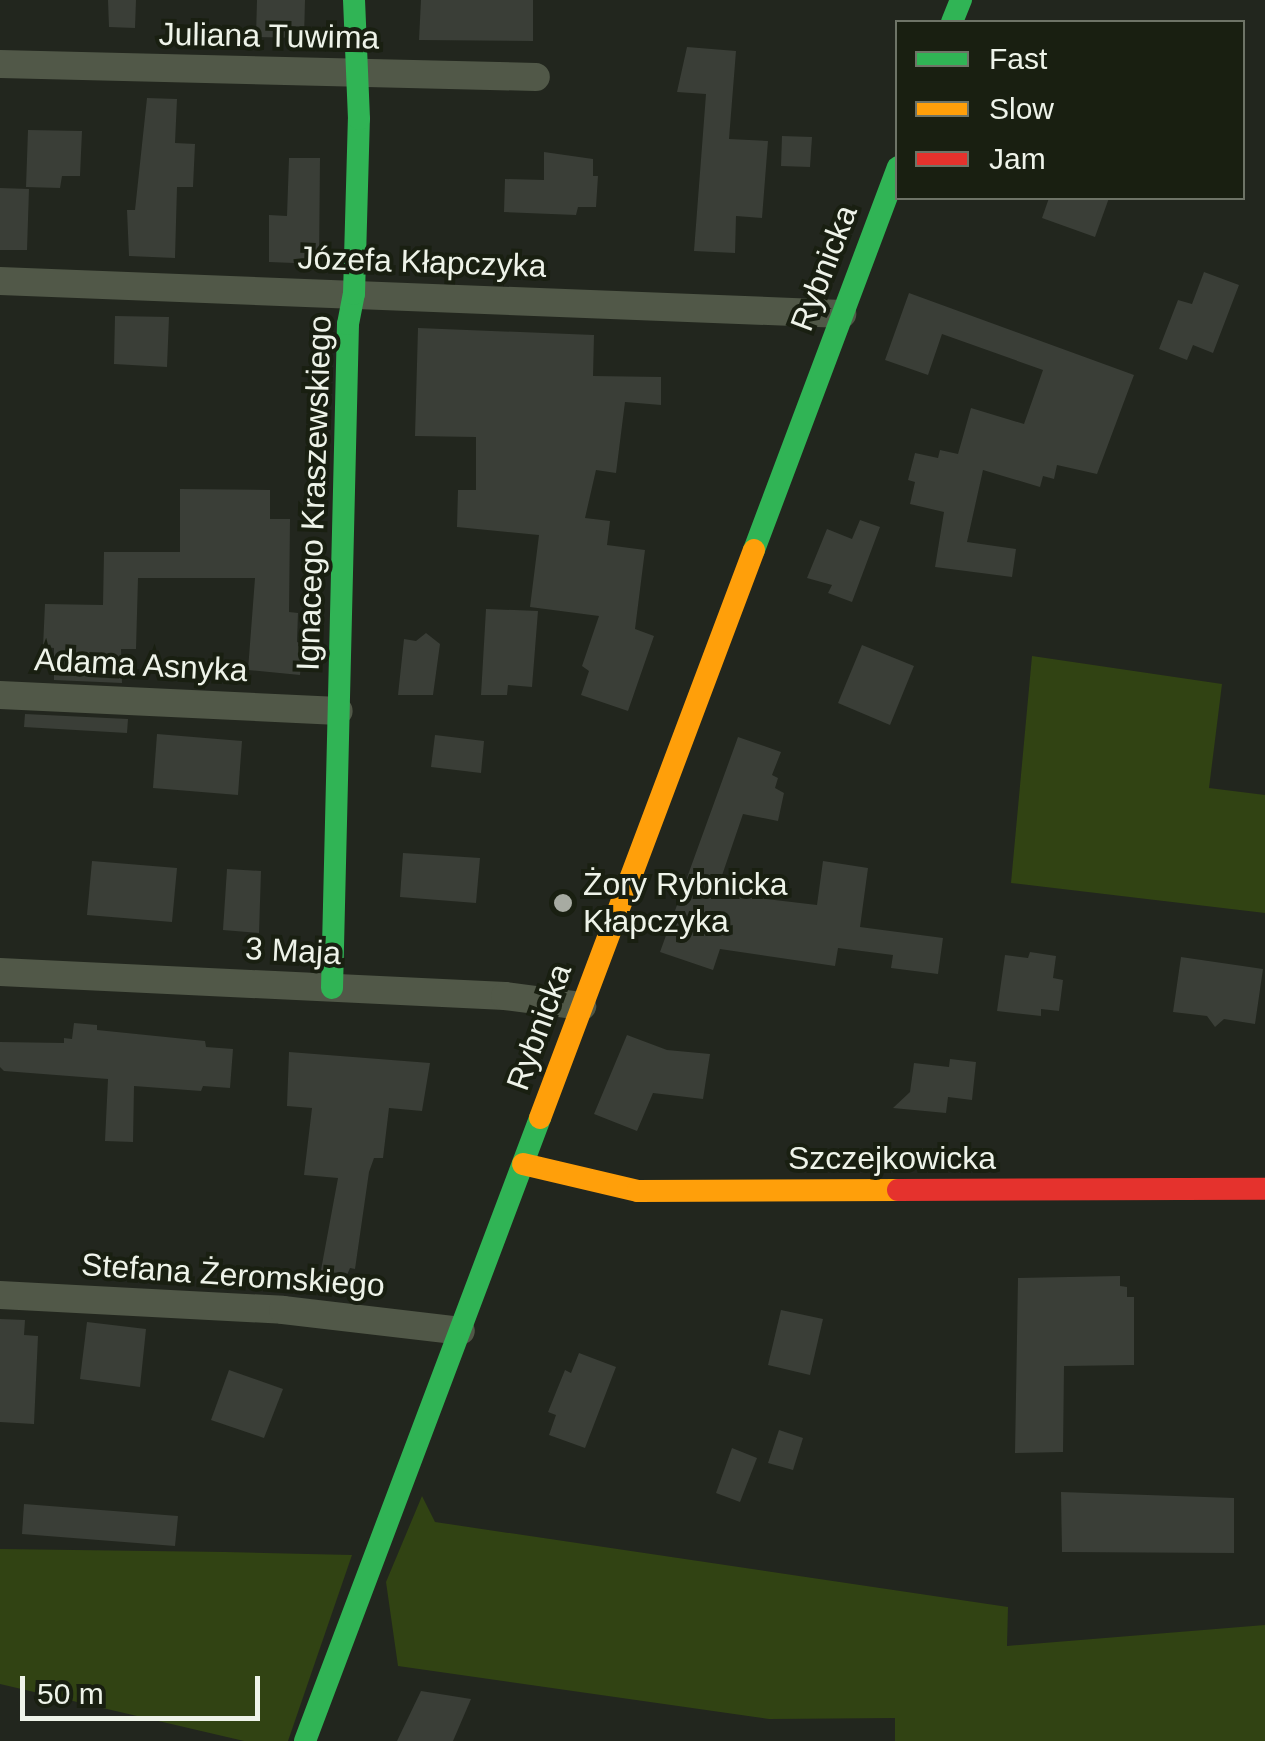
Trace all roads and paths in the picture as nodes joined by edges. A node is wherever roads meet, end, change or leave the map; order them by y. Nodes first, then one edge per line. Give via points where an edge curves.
1 (354, 0) edge
2 (0, 64) edge
3 (354, 73) junction
4 (536, 77) dead end
5 (895, 175) edge
6 (0, 281) edge
7 (354, 294) junction
8 (842, 314) junction
9 (0, 695) edge
10 (339, 711) junction
11 (0, 972) edge
12 (332, 988) junction
13 (582, 1006) junction
14 (523, 1164) junction
15 (1265, 1189) edge
16 (0, 1295) edge
17 (461, 1330) junction
18 (304, 1741) edge

1 - 3 street, Ignacego Kraszewskiego
2 - 3 street, Juliana Tuwima
3 - 4 street, Juliana Tuwima
3 - 7 street, Ignacego Kraszewskiego
5 - 8 street, Rybnicka
6 - 7 street, Józefa Kłapczyka
7 - 8 street, Józefa Kłapczyka
7 - 10 street, Ignacego Kraszewskiego
8 - 13 street, Rybnicka
9 - 10 street, Adama Asnyka
10 - 12 street, Ignacego Kraszewskiego
11 - 12 street, 3 Maja
12 - 13 street, 3 Maja
13 - 14 street, Rybnicka
14 - 15 street, Szczejkowicka via 638,1190
14 - 17 street, Rybnicka
16 - 17 street, Stefana Żeromskiego via 284,1310
17 - 18 street, Rybnicka

